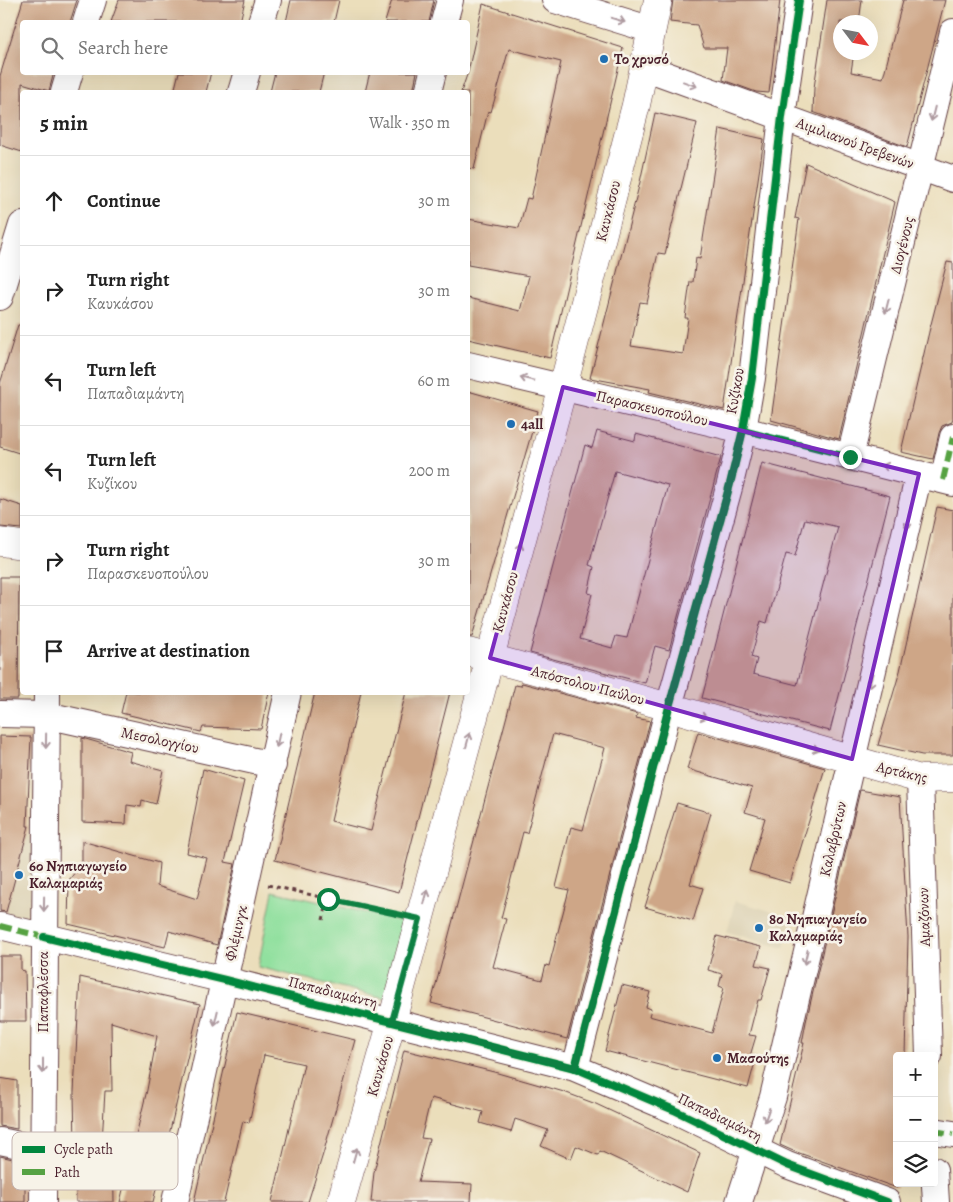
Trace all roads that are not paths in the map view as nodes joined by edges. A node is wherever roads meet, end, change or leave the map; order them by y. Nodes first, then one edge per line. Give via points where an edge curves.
1 (93, 0) edge
2 (268, 0) edge
3 (450, 0) edge
4 (555, 0) edge
5 (658, 0) edge
6 (799, 0) edge
7 (87, 20) edge
8 (262, 20) edge
9 (445, 20) edge
10 (652, 30) junction
11 (953, 32) edge
12 (644, 67) junction
13 (69, 75) edge
14 (246, 75) edge
15 (432, 75) edge
16 (65, 90) edge
17 (242, 90) edge
18 (428, 90) edge
19 (782, 118) junction
20 (921, 167) junction
21 (953, 179) edge
22 (20, 231) edge
23 (12, 256) edge
24 (0, 297) edge
25 (470, 365) edge
26 (563, 387) junction
27 (743, 430) junction
28 (953, 436) edge
29 (850, 457) junction
30 (938, 479) edge
31 (0, 542) edge
32 (20, 545) edge
33 (479, 655) edge
34 (287, 695) edge
35 (46, 704) edge
36 (669, 707) junction
37 (0, 714) edge
38 (852, 759) junction
39 (273, 766) junction
40 (953, 778) edge
41 (920, 779) junction
42 (0, 926) edge
43 (44, 937) junction
44 (225, 980) junction
45 (392, 1021) junction
46 (929, 1052) edge
47 (575, 1068) junction
48 (42, 1132) edge
49 (938, 1132) edge
50 (953, 1134) edge
51 (755, 1149) junction
52 (935, 1187) edge
53 (178, 1189) edge
54 (341, 1202) edge
55 (738, 1202) edge
56 (887, 1202) edge
57 (928, 1202) edge
58 (936, 1202) edge

1 - 7 street
2 - 8 street
3 - 9 street
4 -> 10 street
5 - 10 main road, Καυκάσου
6 - 19 street, Κυζίκου
10 - 12 main road, Καυκάσου
11 -> 20 street, Διογένους
12 -> 19 street, Αιμιλιανού Γρεβενών
12 - 26 main road, Καυκάσου
13 - 16 street
14 - 17 street
15 - 18 street
19 - 20 street, Αιμιλιανού Γρεβενών
19 - 27 street, Κυζίκου
20 - 21 street, Αιμιλιανού Γρεβενών
20 -> 29 street, Διογένους
22 - 23 street
23 - 24 street
26 -> 25 street, Παρασκευοπούλου
26 - 27 street, Παρασκευοπούλου
33 -> 26 main road, Καυκάσου
27 - 29 street, Παρασκευοπούλου
27 - 36 street, Κυζίκου
28 - 30 street, Καλαβρύτων
30 -> 29 street, Παρασκευοπούλου
30 -> 38 street, Καλαβρύτων
31 - 32 main road
33 - 36 main road, Απόστολου Παύλου
45 -> 33 main road, Καυκάσου via 420,919
34 -> 39 street, Φλέμινγκ
35 - 37 street, Μεσολογγίου
35 - 39 street, Μεσολογγίου
35 -> 43 street, Παπαφλέσσα
36 -> 38 main road, Απόστολου Παύλου
36 - 47 street, Κυζίκου
38 - 41 main road, Αρτάκης
38 -> 51 street, Καλαβρύτων via 773,1097
39 - 44 street, Φλέμινγκ
40 - 41 main road, Αρτάκης
41 - 46 street, Αμαζόνων
42 - 43 street, Παπαδιαμάντη
43 - 44 street, Παπαδιαμάντη
43 -> 48 street, Παπαφλέσσα
44 - 45 street, Παπαδιαμάντη
44 -> 53 street, Φλέμινγκ
45 - 47 street, Παπαδιαμάντη
54 -> 45 main road, Καυκάσου
47 - 51 street, Παπαδιαμάντη
49 - 50 street
51 - 55 street, Καλαβρύτων
51 - 56 street, Παπαδιαμάντη via 787,1165
52 - 58 street
57 - 58 street

